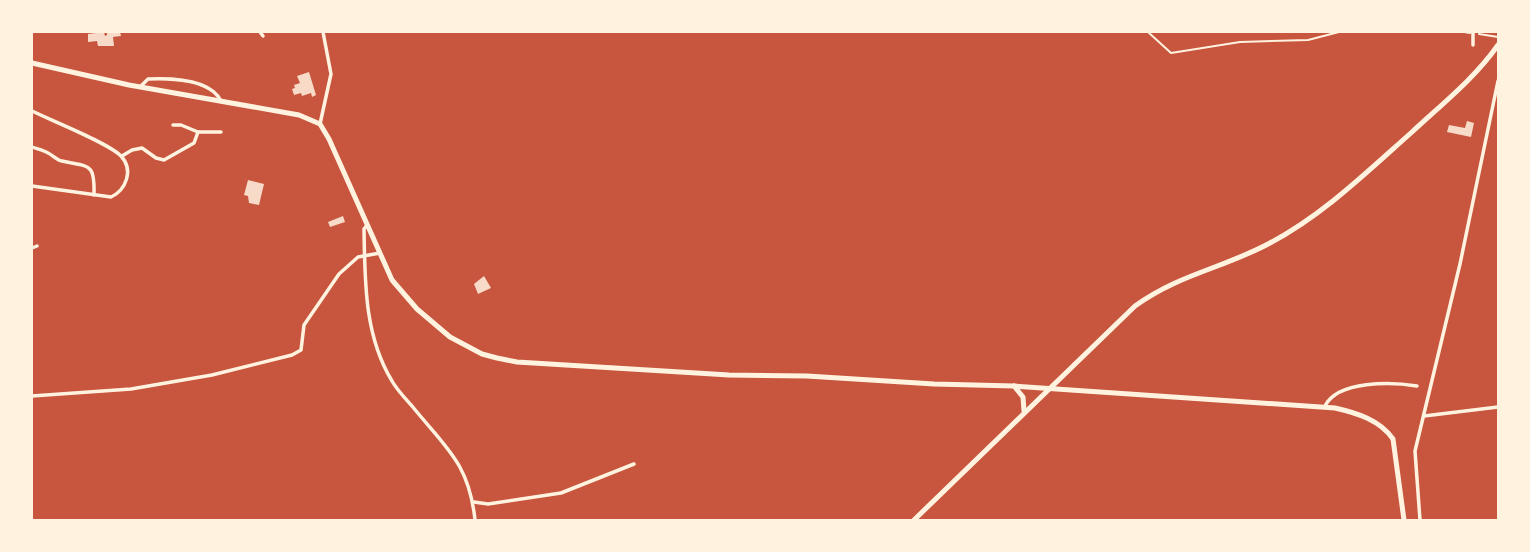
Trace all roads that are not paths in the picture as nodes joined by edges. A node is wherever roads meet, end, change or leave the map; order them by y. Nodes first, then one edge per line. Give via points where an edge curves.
1 (323, 32) edge
2 (1473, 32) edge
3 (1473, 45) dead end
4 (1499, 45) edge
5 (32, 63) edge
6 (1499, 81) edge
7 (140, 87) junction
8 (221, 101) junction
9 (32, 111) edge
10 (320, 124) junction
11 (173, 125) dead end
12 (198, 132) junction
13 (221, 132) dead end
14 (32, 147) edge
15 (122, 156) junction
16 (32, 186) edge
17 (93, 195) junction
18 (367, 225) junction
19 (37, 246) dead end
20 (32, 248) edge
21 (380, 253) junction
22 (365, 255) junction
23 (1014, 386) junction
24 (1418, 386) dead end
25 (1048, 389) junction
26 (32, 396) edge
27 (1325, 406) junction
28 (1499, 407) edge
29 (1024, 412) junction
30 (1424, 416) junction
31 (634, 464) dead end
32 (474, 502) junction
33 (475, 520) edge
34 (914, 520) edge
35 (1405, 520) edge
36 (1420, 520) edge

1 - 10 street via 331,74
2 - 3 street
4 - 25 highway via 1456,92 1324,208 1271,243 1158,290 1119,320
5 - 7 highway
6 - 30 street
7 - 8 highway
7 - 8 street via 148,79 184,81 211,89
8 - 10 highway via 299,115
9 - 15 street
10 - 18 highway
11 - 12 street
12 - 13 street
12 - 15 street via 194,143 164,160 142,148
14 - 17 street via 59,161 89,167
15 - 17 street via 127,168 120,193
16 - 17 street
18 - 21 highway
18 - 22 street
19 - 20 street
21 - 22 street
21 - 23 highway via 392,280 440,329 482,354 517,362
22 - 26 street via 350,263 319,300 304,325 301,350 292,355 131,389
22 - 32 street via 366,296 383,362 392,382 457,458
23 - 25 highway
23 - 29 highway via 1023,397
24 - 27 street via 1396,383 1352,388 1329,397
25 - 27 highway
25 - 29 highway
27 - 35 highway via 1359,414 1388,431 1396,449
28 - 30 street
29 - 34 highway
30 - 36 street via 1415,451
31 - 32 street via 561,493
32 - 33 street

